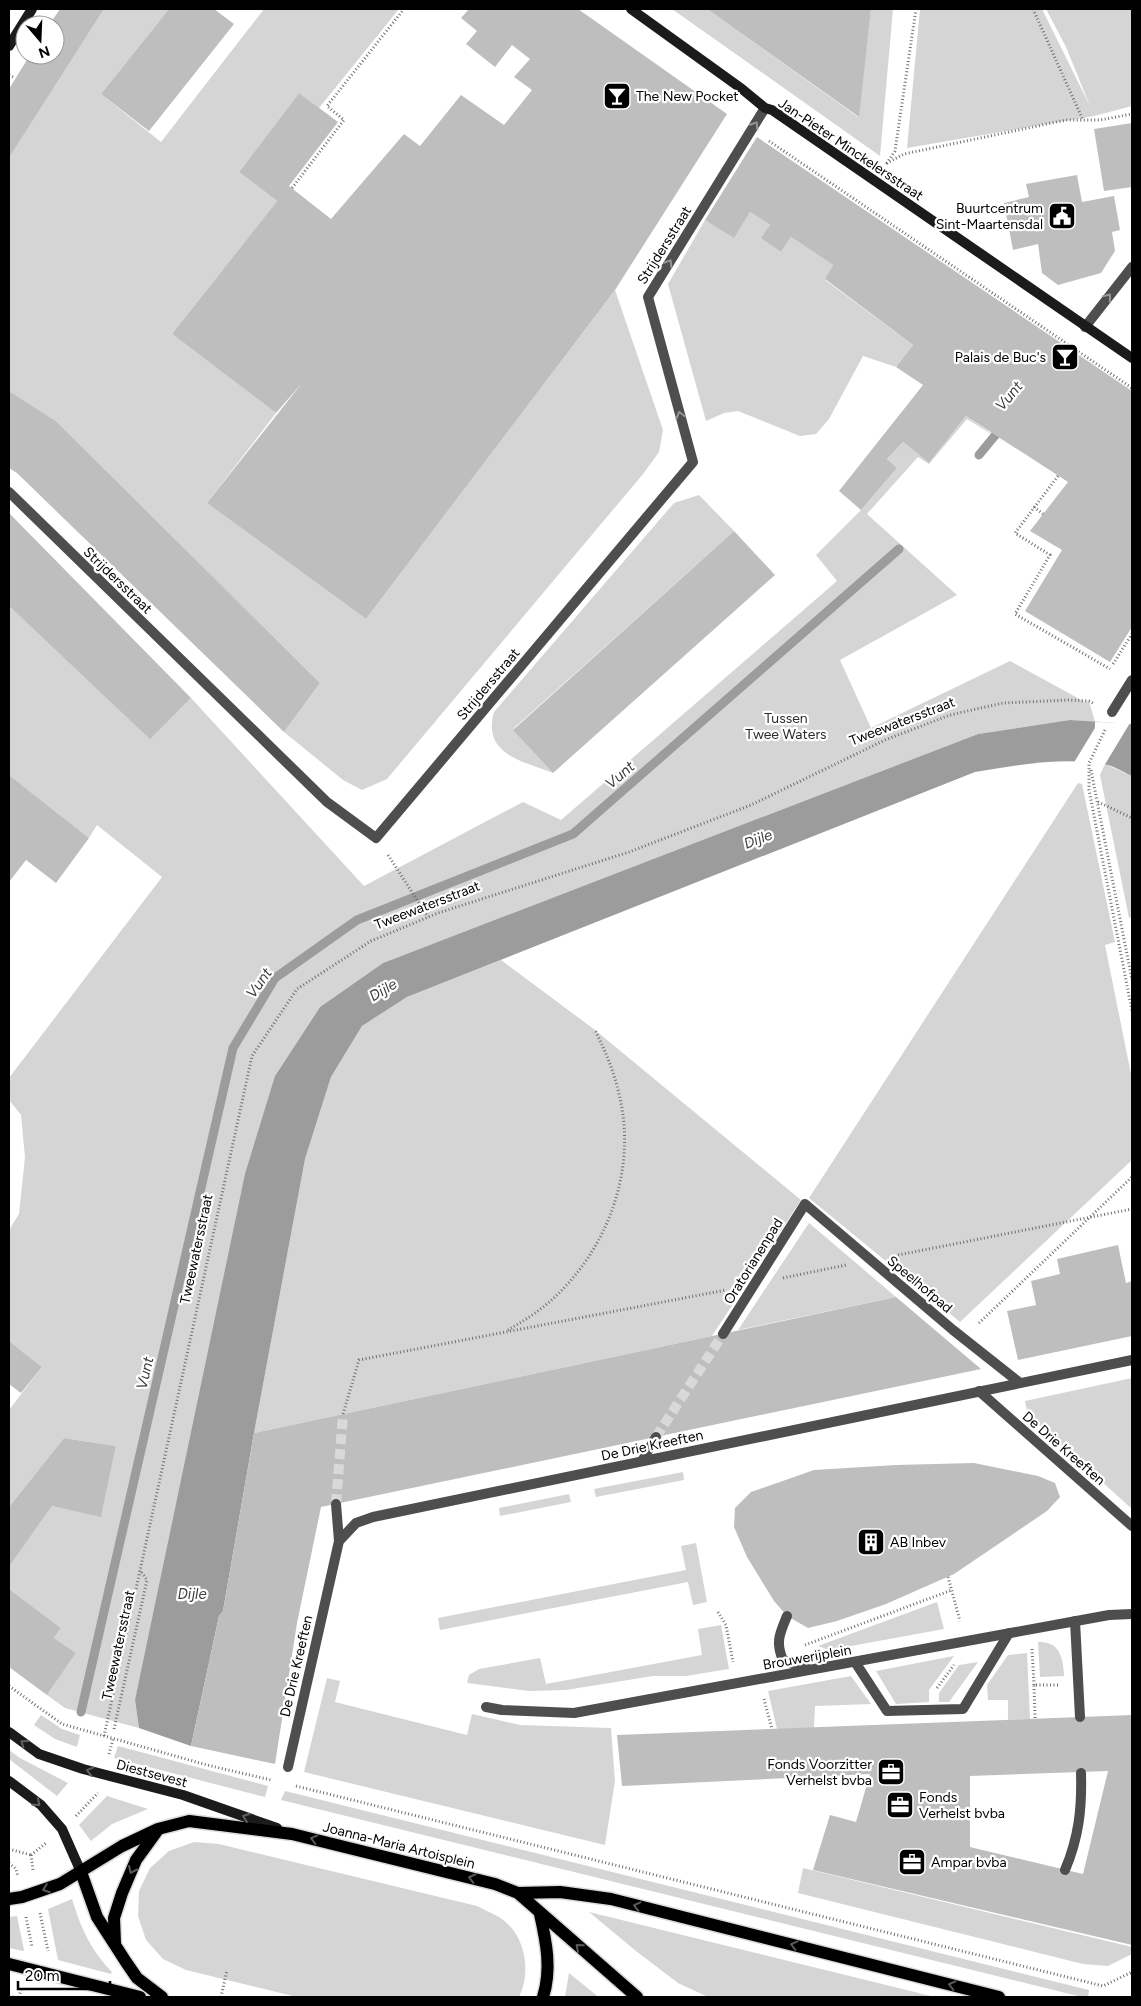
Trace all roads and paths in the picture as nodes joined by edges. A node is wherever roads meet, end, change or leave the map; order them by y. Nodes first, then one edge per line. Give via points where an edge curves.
1 (32, 9) edge
2 (404, 9) edge
3 (631, 9) edge
4 (916, 9) edge
5 (1033, 9) edge
6 (9, 46) edge
7 (765, 108) junction
8 (1132, 114) edge
9 (1083, 120) junction
10 (765, 138) dead end
11 (292, 188) dead end
12 (1132, 267) edge
13 (1085, 327) junction
14 (1132, 358) edge
15 (1132, 388) edge
16 (1058, 476) dead end
17 (9, 492) edge
18 (1034, 507) junction
19 (1043, 514) dead end
20 (1132, 634) edge
21 (1113, 664) dead end
22 (1110, 669) dead end
23 (1132, 680) edge
24 (1112, 712) joint
25 (1108, 722) dead end
26 (1089, 763) junction
27 (1097, 802) junction
28 (1132, 818) edge
29 (398, 869) dead end
30 (428, 917) junction
31 (1132, 980) edge
32 (1132, 1011) edge
33 (595, 1030) dead end
34 (1132, 1177) edge
35 (805, 1204) joint
36 (1132, 1209) edge
37 (1091, 1217) junction
38 (870, 1260) junction
39 (755, 1284) junction
40 (505, 1332) junction
41 (723, 1334) tunnel mouth
42 (964, 1338) junction
43 (1132, 1360) edge
44 (1020, 1383) junction
45 (978, 1392) junction
46 (343, 1414) tunnel mouth
47 (656, 1437) tunnel mouth
48 (642, 1461) junction
49 (336, 1504) tunnel mouth
50 (1132, 1526) edge
51 (339, 1541) junction
52 (140, 1570) junction
53 (948, 1577) dead end
54 (952, 1590) junction
55 (1132, 1614) edge
56 (787, 1616) dead end
57 (1075, 1621) junction
58 (1009, 1633) junction
59 (965, 1641) junction
60 (781, 1654) junction
61 (855, 1662) junction
62 (811, 1670) junction
63 (1078, 1684) junction
64 (9, 1686) edge
65 (486, 1707) dead end
66 (1080, 1717) dead end
67 (1035, 1718) dead end
68 (114, 1729) dead end
69 (9, 1732) edge
70 (104, 1736) junction
71 (113, 1739) junction
72 (288, 1767) dead end
73 (1081, 1773) dead end
74 (104, 1775) junction
75 (9, 1781) edge
76 (276, 1781) dead end
77 (295, 1786) dead end
78 (62, 1829) junction
79 (158, 1829) junction
80 (292, 1834) junction
81 (9, 1849) edge
82 (30, 1856) junction
83 (9, 1864) edge
84 (1065, 1870) dead end
85 (81, 1872) junction
86 (36, 1892) junction
87 (518, 1894) junction
88 (22, 1897) junction
89 (9, 1899) edge
90 (540, 1914) junction
91 (115, 1943) junction
92 (9, 1964) edge
93 (27, 1968) junction
94 (228, 1970) dead end
95 (1132, 1972) edge
96 (45, 1973) junction
97 (9, 1996) edge
98 (14, 1997) edge
99 (19, 1997) edge
100 (140, 1997) edge
101 (162, 1997) edge
102 (221, 1997) edge
103 (543, 1997) edge
104 (637, 1997) edge
105 (999, 1997) edge

1 - 6 street
2 - 11 path via 327,106 344,120
3 - 7 street, Jan-Pieter Minckelersstraat
4 - 9 path via 895,151 887,164 904,154 1066,120
5 - 9 path
7 - 13 street, Jan-Pieter Minckelersstraat
17 -> 7 street, Strijdersstraat via 327,802 376,838 693,462 648,297
8 - 9 path
10 - 15 path
13 -> 12 street
13 - 14 street, Jan-Pieter Minckelersstraat
16 - 18 path
18 - 19 path
18 - 22 path via 1015,533 1050,555 1015,614
20 - 21 path
23 - 24 street
24 - 30 path, Tweewatersstraat via 1089,701 1069,700 1003,703 950,715 885,740 733,812 629,852
25 - 26 path
26 - 27 path
26 - 32 path via 1089,790
27 - 28 path
27 - 31 path
29 - 30 path
30 - 52 path, Tweewatersstraat via 371,941 297,989 252,1056
33 - 40 path via 614,1076 623,1115 622,1168 614,1206 587,1258 557,1295
34 - 37 path
35 - 38 street, Speelhofpad
35 - 39 street, Oratorianenpad
36 - 37 path
37 - 38 path
37 - 42 path
38 - 39 path
38 - 42 street, Speelhofpad
39 - 40 path
39 - 41 street, Oratorianenpad
40 - 46 path via 359,1360
42 - 44 street, Speelhofpad
43 - 44 street, De Drie Kreeften
44 - 45 street, De Drie Kreeften
45 - 48 street, De Drie Kreeften
45 - 50 street, De Drie Kreeften
47 - 48 street
48 - 51 street, De Drie Kreeften via 373,1517 356,1523
49 - 51 street, De Drie Kreeften
51 - 72 street, De Drie Kreeften
52 - 68 path, Tweewatersstraat via 147,1580
52 - 70 path, Tweewatersstraat
53 - 54 path
54 - 59 path
54 - 60 path
55 - 57 street, Brouwerijplein
56 - 60 street via 780,1633 778,1648
57 - 58 street, Brouwerijplein
57 - 63 street
58 - 59 street, Brouwerijplein
58 - 61 street via 963,1710 888,1711
59 - 61 street, Brouwerijplein
60 - 62 street via 783,1660
61 - 62 street, Brouwerijplein
62 - 65 street, Brouwerijplein via 574,1713
63 - 66 street
63 - 67 path via 1034,1685
64 - 70 path via 62,1724
74 -> 69 street, Diestsevest via 39,1754
70 - 71 path
71 - 74 path
71 - 76 path
73 - 84 street via 1082,1803 1078,1832
74 - 78 path via 99,1793
80 -> 74 street, Diestsevest via 183,1795
75 -> 78 street via 41,1805
77 - 95 path via 1103,1986
78 - 82 path
78 - 85 street
79 - 80 main road, Joanna-Maria Artoisplein via 189,1821
79 - 85 main road, Joanna-Maria Artoisplein via 122,1846
79 -> 91 main road via 136,1860 124,1888 114,1918
87 -> 80 main road, Joanna-Maria Artoisplein via 495,1884
81 - 82 path
82 - 86 path
83 - 88 path via 16,1869
85 -> 86 main road, Joanna-Maria Artoisplein
85 - 91 main road via 98,1918
86 - 88 main road, Joanna-Maria Artoisplein
86 - 96 path via 49,1952
87 - 90 main road, Joanna-Maria Artoisplein
105 -> 87 main road via 610,1899 560,1892
88 - 89 main road, Joanna-Maria Artoisplein
88 - 93 path via 33,1950
90 - 103 main road via 548,1949
104 -> 90 main road, Joanna-Maria Artoisplein
91 - 101 main road via 137,1978
92 - 93 main road
93 - 96 main road
93 - 99 path
94 - 102 path
96 - 100 main road
97 - 98 path

